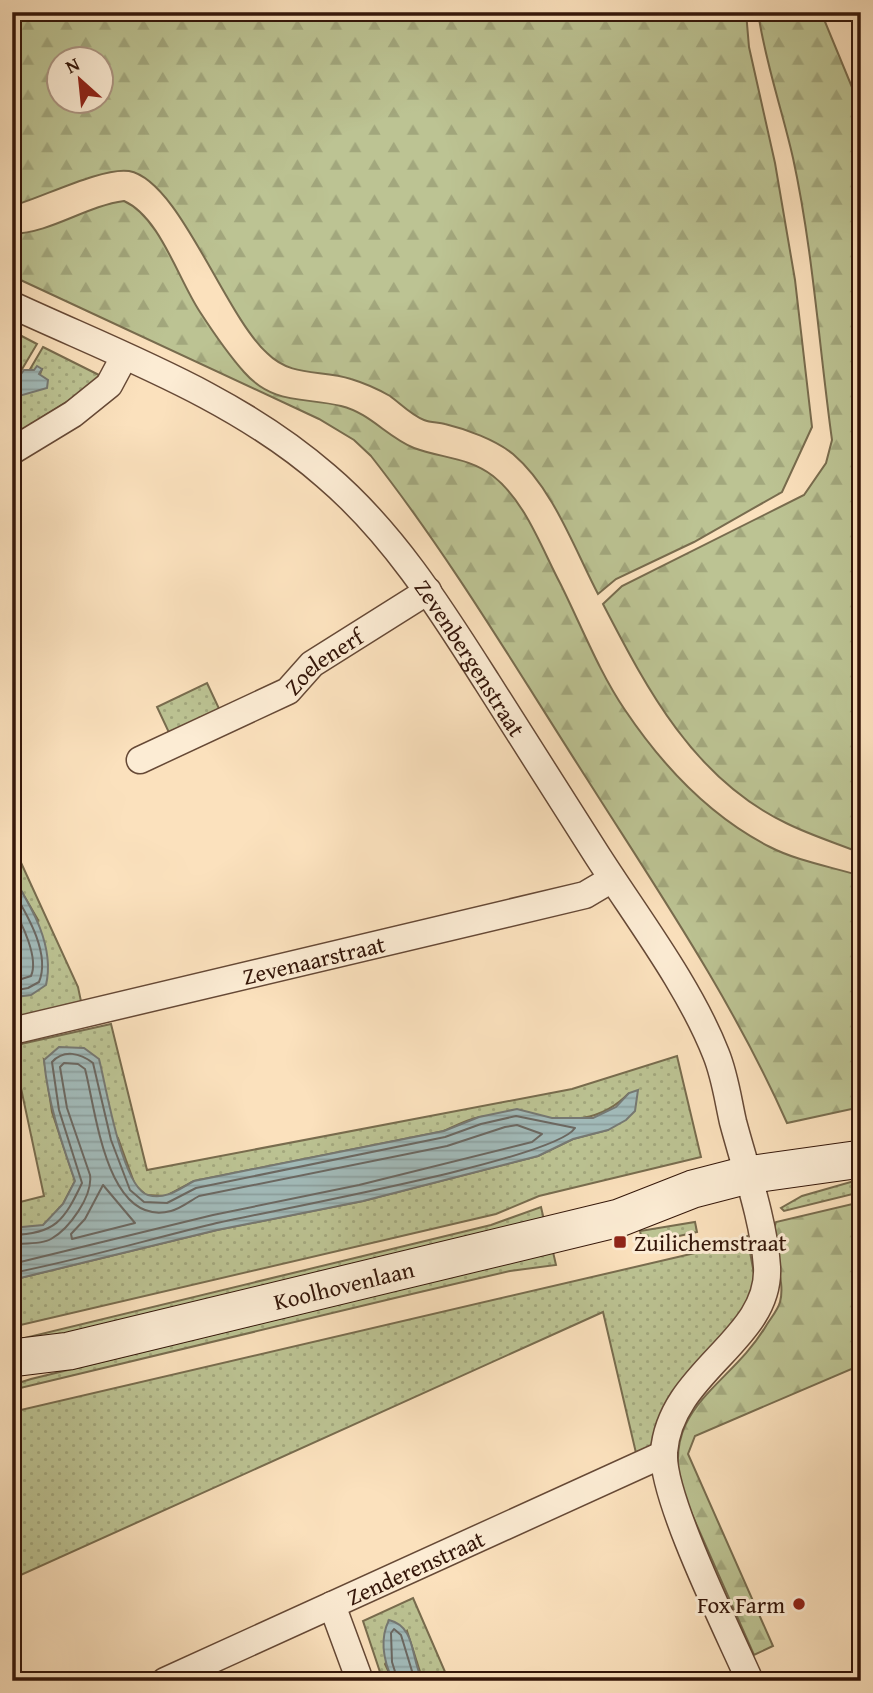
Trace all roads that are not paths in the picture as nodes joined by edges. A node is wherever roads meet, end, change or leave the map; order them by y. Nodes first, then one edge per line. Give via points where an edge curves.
1 (12, 305) edge
2 (124, 357) junction
3 (12, 451) edge
4 (429, 591) junction
5 (140, 760) dead end
6 (612, 879) junction
7 (12, 1031) edge
8 (861, 1161) edge
9 (750, 1188) junction
10 (69, 1351) junction
11 (12, 1358) edge
12 (12, 1372) edge
13 (664, 1454) junction
14 (332, 1605) junction
15 (165, 1681) edge
16 (360, 1681) edge
17 (750, 1681) edge

1 - 2 street, Zevenbergenstraat
2 - 3 street via 108,385 73,414
2 - 4 street, Zevenbergenstraat via 240,412 324,474 366,513
4 - 5 street, Zoelenerf via 312,664 288,691
4 - 6 street, Zevenbergenstraat
6 - 7 street, Zevenaarstraat via 585,895
6 - 9 street, Zevenbergenstraat via 661,953 717,1056
8 - 9 street, Koolhovenlaan
9 - 10 street, Koolhovenlaan via 693,1189 619,1219
9 - 13 street via 767,1263 764,1300 680,1403
10 - 11 street, Koolhovenlaan
10 - 12 street, Koolhovenlaan
13 - 14 street, Zenderenstraat
13 - 17 street via 681,1519
14 - 15 street, Zenderenstraat
14 - 16 street

